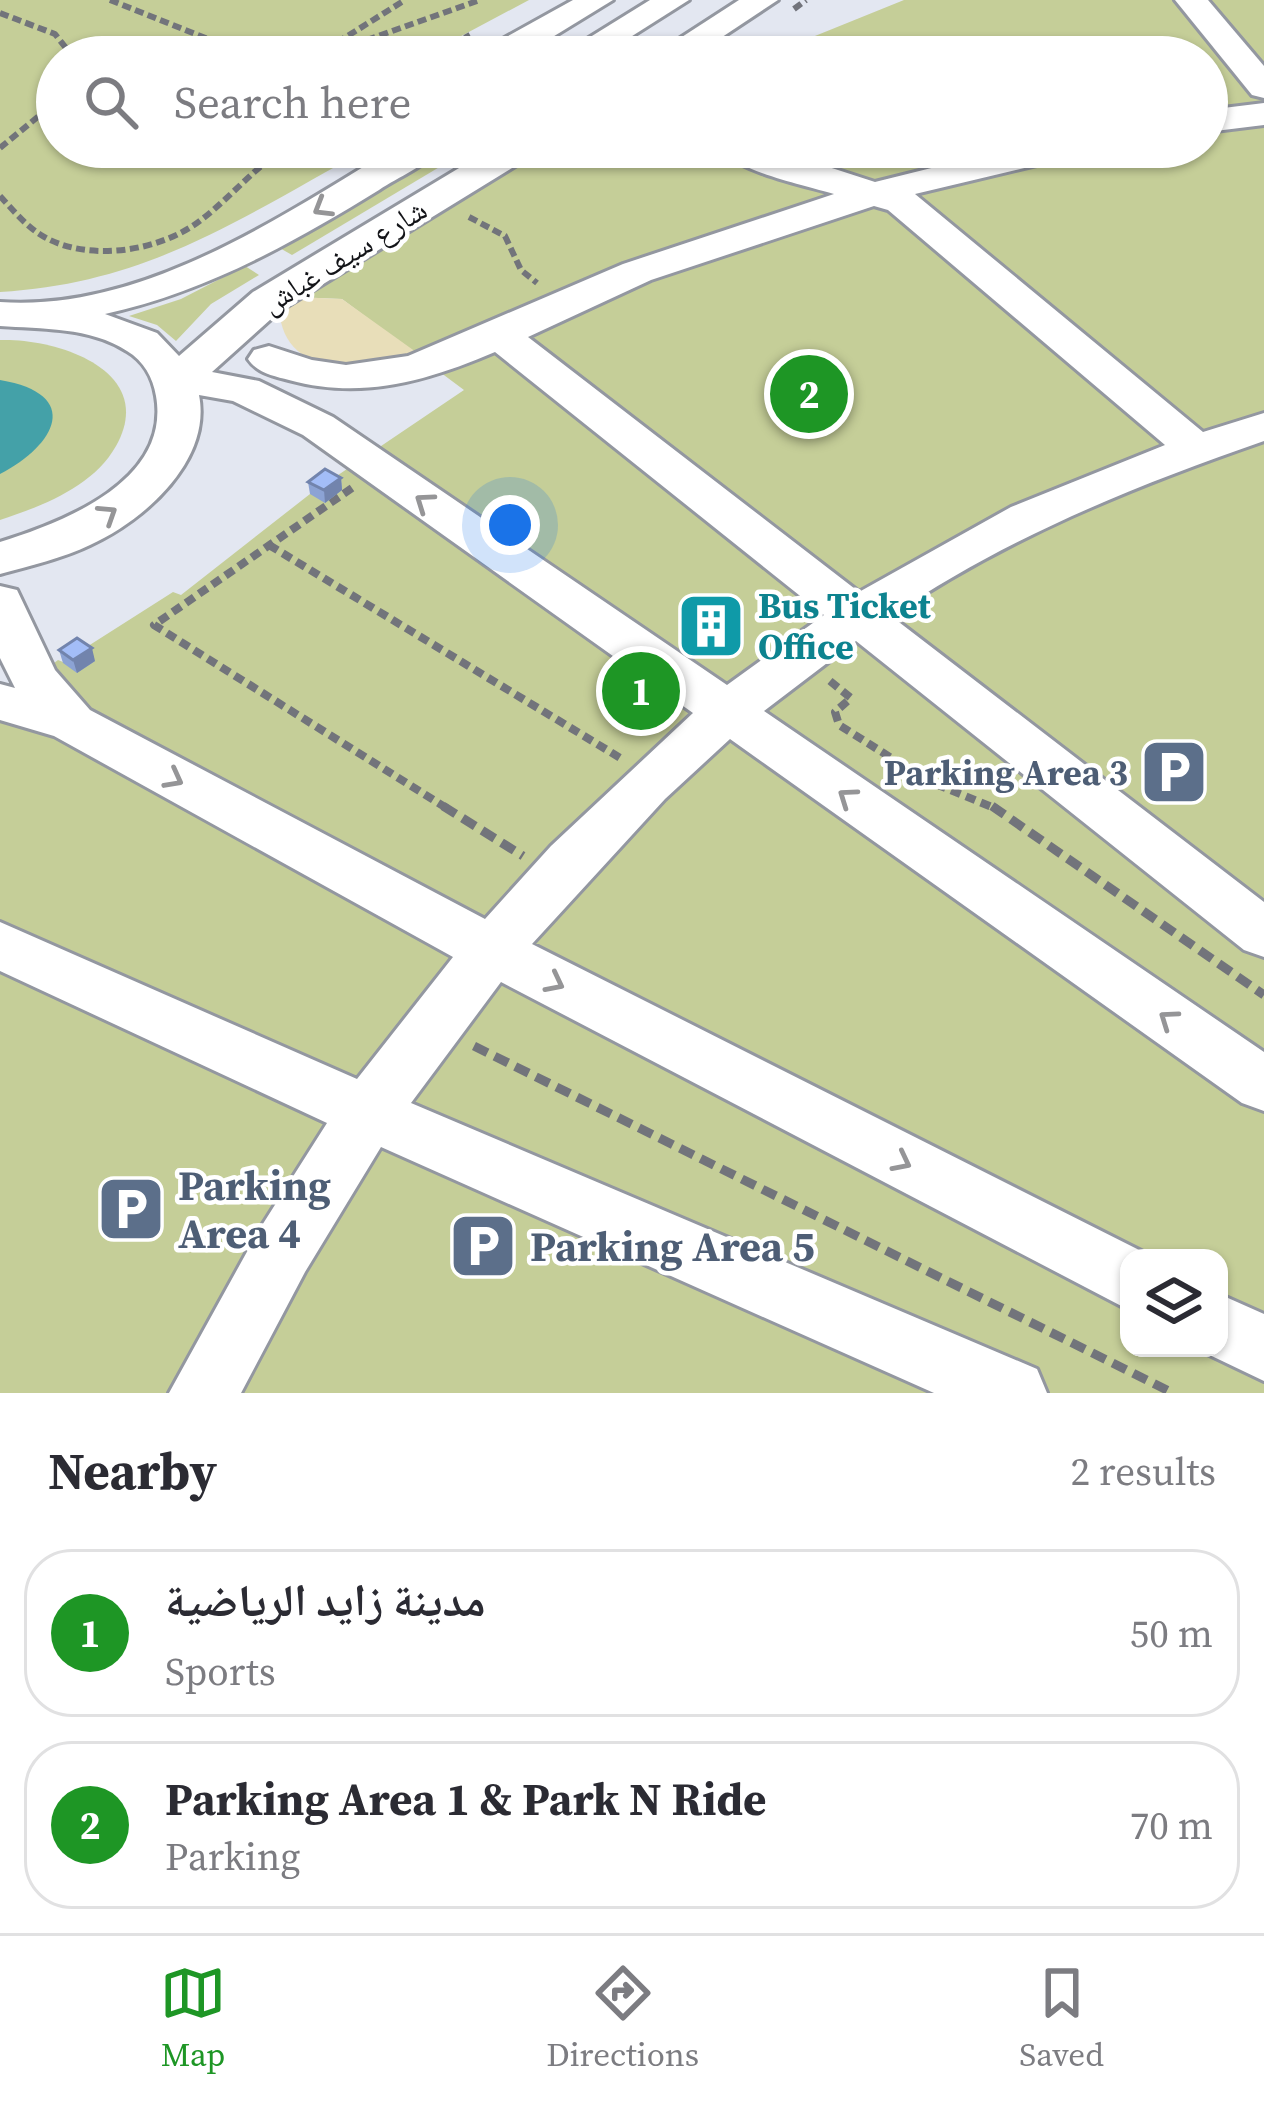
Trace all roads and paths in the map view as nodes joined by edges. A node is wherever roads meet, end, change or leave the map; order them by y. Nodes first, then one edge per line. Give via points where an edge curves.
1 (110, 0) edge
2 (405, 0) edge
3 (480, 0) edge
4 (598, 0) edge
5 (673, 0) edge
6 (762, 0) edge
7 (1191, 0) edge
8 (0, 14) edge
9 (57, 36) edge
10 (200, 36) edge
11 (348, 36) edge
12 (378, 36) edge
13 (533, 36) edge
14 (611, 36) edge
15 (704, 36) edge
16 (1221, 36) edge
17 (1228, 45) edge
18 (1264, 88) edge
19 (1264, 114) edge
20 (36, 118) edge
21 (1228, 118) edge
22 (0, 148) edge
23 (256, 168) edge
24 (387, 168) edge
25 (486, 168) edge
26 (786, 168) edge
27 (980, 168) edge
28 (877, 193) junction
29 (0, 196) edge
30 (451, 210) dead end
31 (282, 292) junction
32 (562, 302) junction
33 (16, 314) edge
34 (496, 333) junction
35 (268, 359) junction
36 (178, 379) junction
37 (318, 426) junction
38 (1264, 427) edge
39 (1196, 448) junction
40 (378, 470) junction
41 (269, 545) junction
42 (0, 558) edge
43 (0, 602) edge
44 (856, 616) junction
45 (825, 677) dead end
46 (0, 702) edge
47 (725, 713) junction
48 (71, 723) junction
49 (652, 776) junction
50 (554, 876) junction
51 (1264, 934) edge
52 (0, 944) edge
53 (491, 950) junction
54 (1264, 995) edge
55 (457, 1037) dead end
56 (1264, 1085) edge
57 (368, 1113) junction
58 (1120, 1275) edge
59 (1228, 1331) edge
60 (1264, 1349) edge
61 (204, 1393) edge
62 (1012, 1393) edge
63 (1172, 1393) edge

1 - 10 path
2 - 11 path
3 - 12 path
4 - 13 street
5 - 14 street
6 - 15 street
7 - 16 street
8 - 9 path
17 - 18 street
19 - 21 street
20 - 22 path
23 - 29 path via 184,232 136,246 76,248 49,239
24 -> 33 street, شارع سيف غباش via 221,266 133,297
25 - 31 street, شارع سيف غباش
26 - 28 street
27 - 28 street
28 - 32 street
28 - 39 street via 907,206
30 - 32 path via 505,236 521,270
31 - 35 street via 267,318
31 - 36 street, شارع سيف غباش
32 - 34 street
33 - 36 street via 117,332
34 - 35 street via 383,375 320,375
34 - 44 street
35 - 37 street
36 - 37 street via 244,390
42 -> 36 street via 87,527 144,488 178,443
37 - 40 street
38 - 39 street
39 - 44 street via 994,534
40 - 41 path
47 -> 40 street
41 - 49 path
41 - 50 path via 154,625
43 - 48 street via 34,678
44 - 47 street
44 - 51 street
45 - 54 path via 850,698 835,712 839,725 928,781 984,800
46 - 48 street
47 - 49 street
56 -> 47 street
48 -> 53 street
49 - 50 street
50 - 53 street
52 - 57 street
53 - 57 street
53 -> 58 street
55 - 63 path
57 - 61 street
57 - 62 street
59 - 60 street

